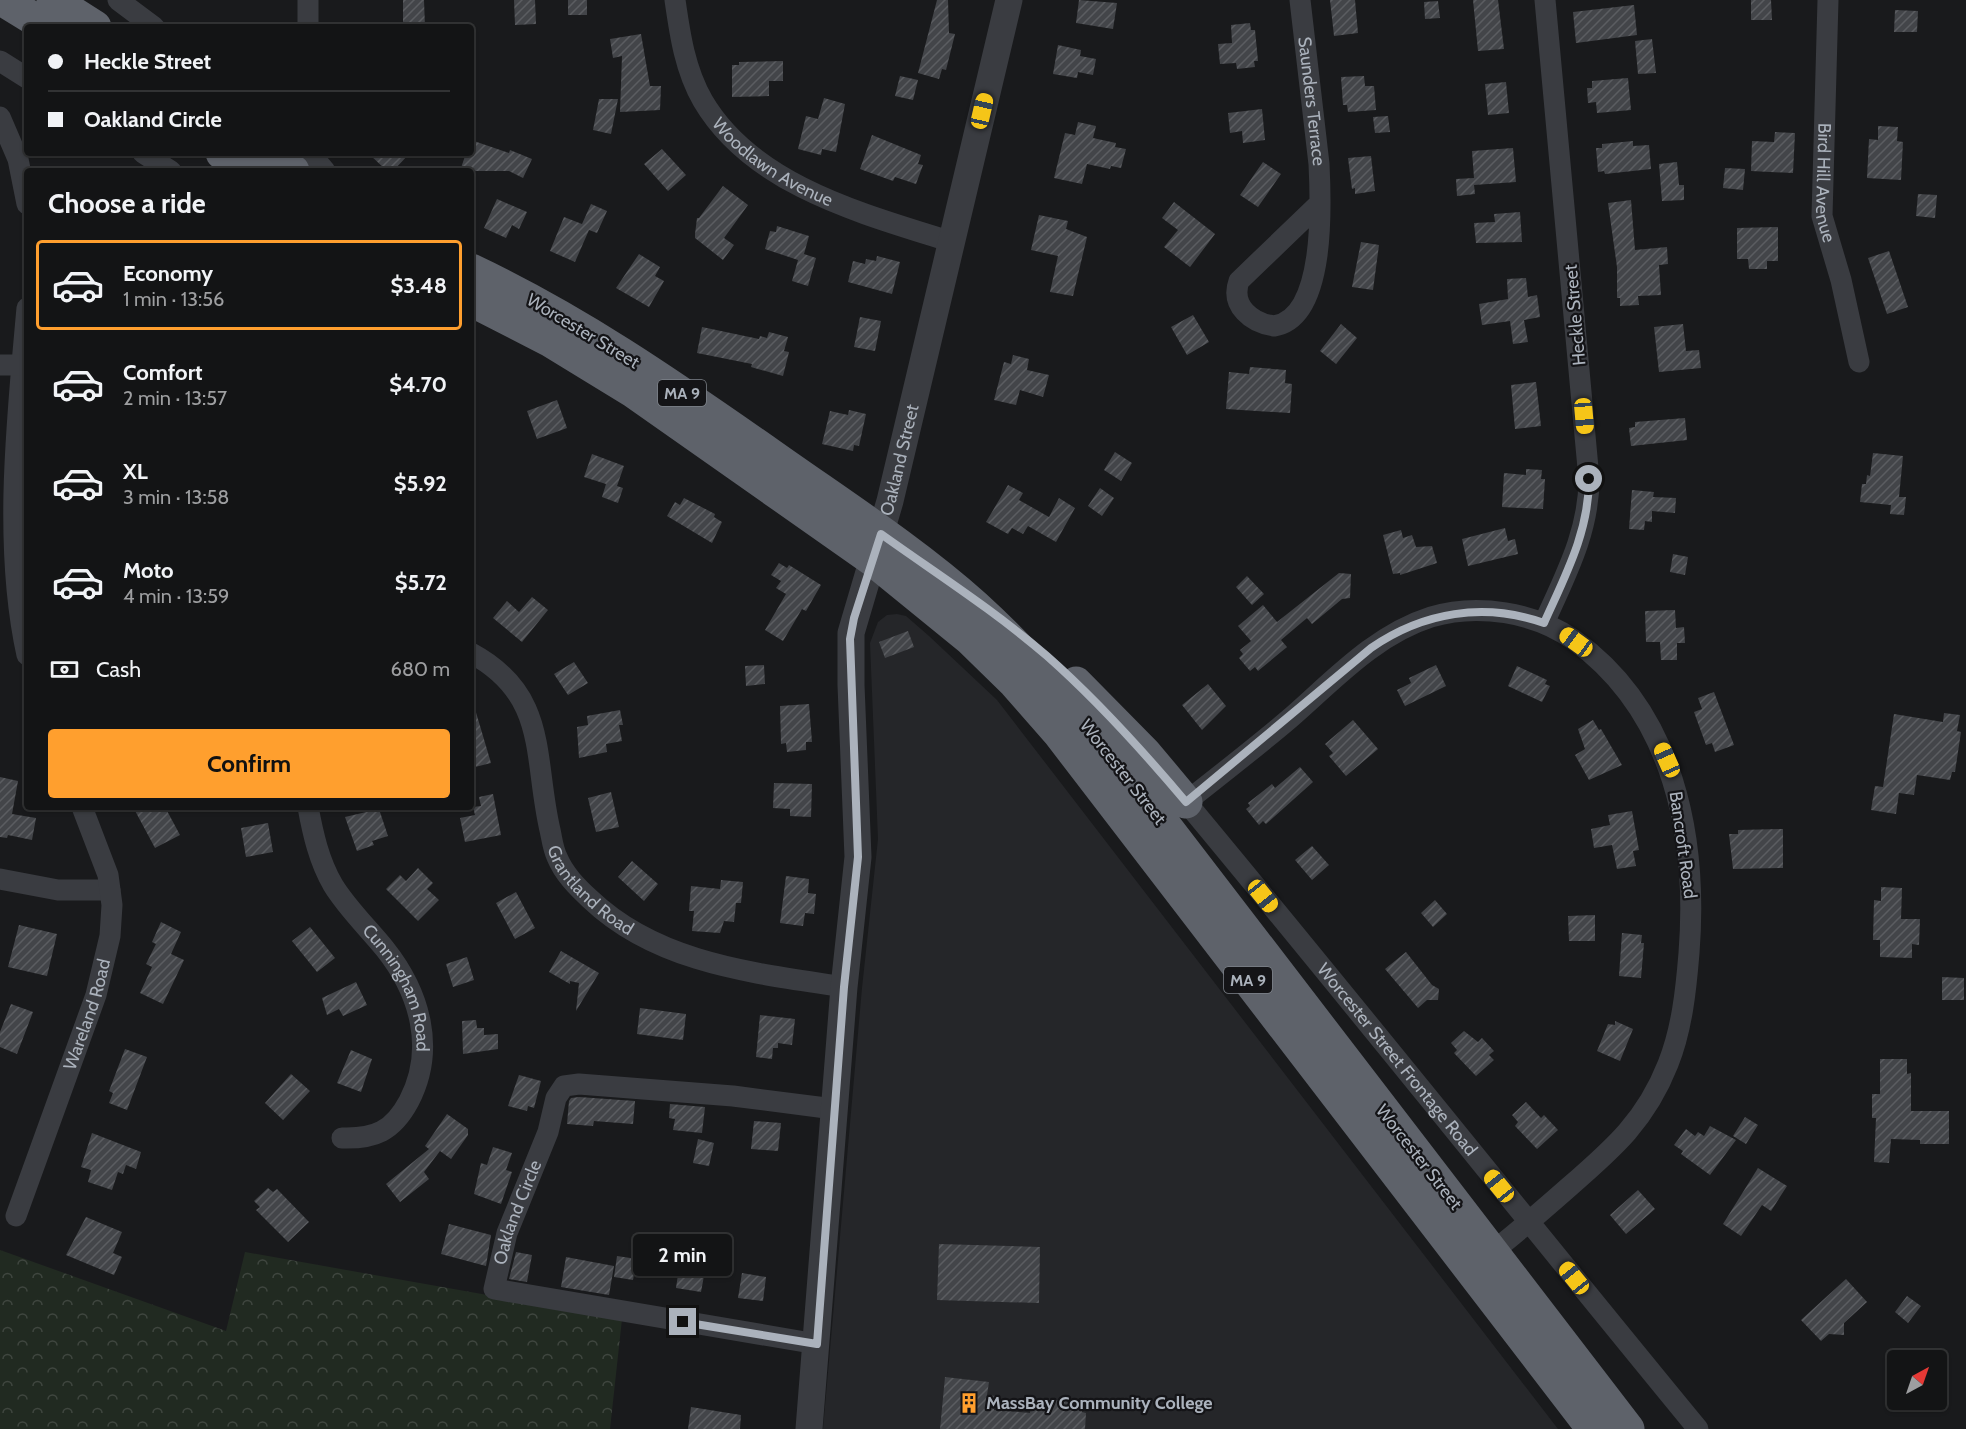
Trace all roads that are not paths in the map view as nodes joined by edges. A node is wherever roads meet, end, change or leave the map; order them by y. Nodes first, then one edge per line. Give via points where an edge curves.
1 (3, 0) edge
2 (53, 0) edge
3 (117, 0) edge
4 (308, 0) edge
5 (675, 0) edge
6 (1009, 0) edge
7 (1300, 0) edge
8 (1545, 0) edge
9 (1828, 0) edge
10 (42, 24) edge
11 (90, 24) edge
12 (150, 24) edge
13 (308, 24) edge
14 (0, 60) edge
15 (24, 76) edge
16 (0, 117) edge
17 (148, 156) edge
18 (226, 156) edge
19 (271, 156) edge
20 (312, 156) edge
21 (166, 168) edge
22 (242, 168) edge
23 (289, 168) edge
24 (322, 168) edge
25 (24, 189) edge
26 (1320, 203) junction
27 (952, 242) junction
28 (474, 272) edge
29 (474, 302) edge
30 (24, 342) edge
31 (1859, 362) dead end
32 (22, 364) junction
33 (0, 365) edge
34 (877, 547) junction
35 (928, 568) junction
36 (1544, 623) junction
37 (24, 639) edge
38 (474, 655) edge
39 (1186, 802) junction
40 (83, 810) edge
41 (309, 810) edge
42 (0, 879) edge
43 (110, 890) junction
44 (844, 987) junction
45 (834, 1109) junction
46 (342, 1138) dead end
47 (16, 1216) dead end
48 (1529, 1223) junction
49 (1492, 1252) junction
50 (817, 1344) junction
51 (809, 1429) edge
52 (1593, 1429) edge
53 (1628, 1429) edge
54 (1698, 1429) edge

1 - 10 highway
2 - 11 highway
3 - 12 street
4 - 13 street
5 - 27 street, Woodlawn Avenue via 681,40 695,85 717,120 746,149 780,173 836,202
6 - 27 street, Oakland Street
7 - 26 street, Saunders Terrace via 1318,151
8 - 36 street, Heckle Street via 1589,479 1588,508 1578,546
9 - 31 street, Bird Hill Avenue via 1822,216
14 - 15 street
16 - 25 street via 18,159
17 - 21 street
18 - 22 highway
19 - 23 highway
20 - 24 street
26 - 26 street, Saunders Terrace via 1314,266 1301,310 1282,325 1266,325 1251,318 1239,302 1239,281
27 - 34 street, Oakland Street
28 - 34 highway, Worcester Street / MA 9 via 559,314 625,354
29 - 34 highway, Worcester Street / MA 9 via 549,340
30 - 32 street
32 - 33 street
32 - 37 street via 14,556
34 - 35 highway, Worcester Street / MA 9
34 - 44 street, Oakland Street via 850,639 858,848
34 - 52 highway, Worcester Street / MA 9 via 1015,683 1058,732
35 - 39 highway via 1010,626 1061,669 1126,733
35 - 49 highway, Worcester Street / MA 9 via 1015,644 1080,717
36 - 39 street, Bancroft Road via 1510,614 1457,613 1435,616 1397,632 1371,648
36 - 48 street, Bancroft Road via 1567,635 1609,669 1655,735 1680,804 1689,860 1691,909 1680,1021 1670,1059 1650,1103 1620,1142
38 - 44 street, Grantland Road via 509,681 528,710 534,725 556,856 572,881 604,912 649,942 730,969
39 - 48 street, Worcester Street Frontage Road
40 - 43 street, Wareland Road via 104,862
41 - 46 street, Cunningham Road via 317,848 330,879 401,971 422,1025 424,1054 415,1089 403,1112 384,1131 364,1139
42 - 43 street via 58,890
43 - 47 street, Wareland Road via 110,936 96,995
44 - 45 street, Oakland Street
45 - 50 street, Oakland Street
45 - 50 street, Oakland Circle via 733,1096 564,1086 556,1098 548,1132 507,1233 494,1289
48 - 49 street, Bancroft Road
48 - 54 street, Worcester Street Frontage Road
49 - 53 highway, Worcester Street / MA 9
50 - 51 street, Oakland Street

